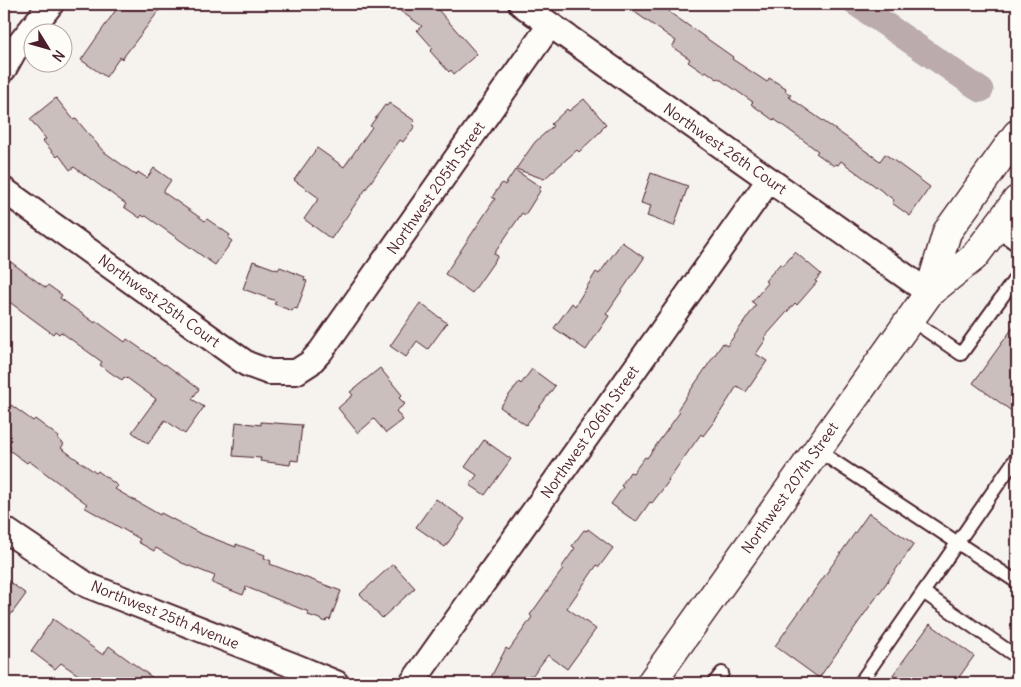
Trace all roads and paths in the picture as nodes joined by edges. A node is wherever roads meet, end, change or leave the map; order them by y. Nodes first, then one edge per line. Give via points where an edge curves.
1 (51, 4) edge
2 (521, 4) edge
3 (550, 25) junction
4 (4, 69) edge
5 (1017, 134) edge
6 (769, 180) junction
7 (4, 190) edge
8 (1017, 200) edge
9 (995, 229) junction
10 (1017, 245) edge
11 (1017, 276) edge
12 (929, 294) junction
13 (910, 319) junction
14 (321, 351) joint
15 (818, 450) junction
16 (1017, 457) edge
17 (4, 529) edge
18 (958, 542) junction
19 (1017, 582) edge
20 (923, 592) junction
21 (1017, 657) edge
22 (336, 683) edge
23 (412, 683) edge
24 (651, 683) edge
25 (860, 683) edge

1 - 4 street
2 - 3 street, Northwest 26th Court
3 - 6 street, Northwest 26th Court
3 - 14 street, Northwest 205th Street
5 - 12 street, Northwest 207th Street via 947,232
6 - 12 street, Northwest 26th Court
6 - 23 street, Northwest 206th Street
7 - 14 street, Northwest 25th Court via 247,364 270,372 296,372
8 - 9 street, Northwest 207th Street
9 - 10 lane
9 - 12 street, Northwest 207th Street via 974,257
11 - 13 lane via 961,354
12 - 13 street, Northwest 207th Street
13 - 15 street, Northwest 207th Street
15 - 18 lane
15 - 24 street, Northwest 207th Street
16 - 18 lane
17 - 22 street, Northwest 25th Avenue via 87,585
18 - 19 lane
18 - 20 lane
20 - 21 lane
20 - 25 lane

